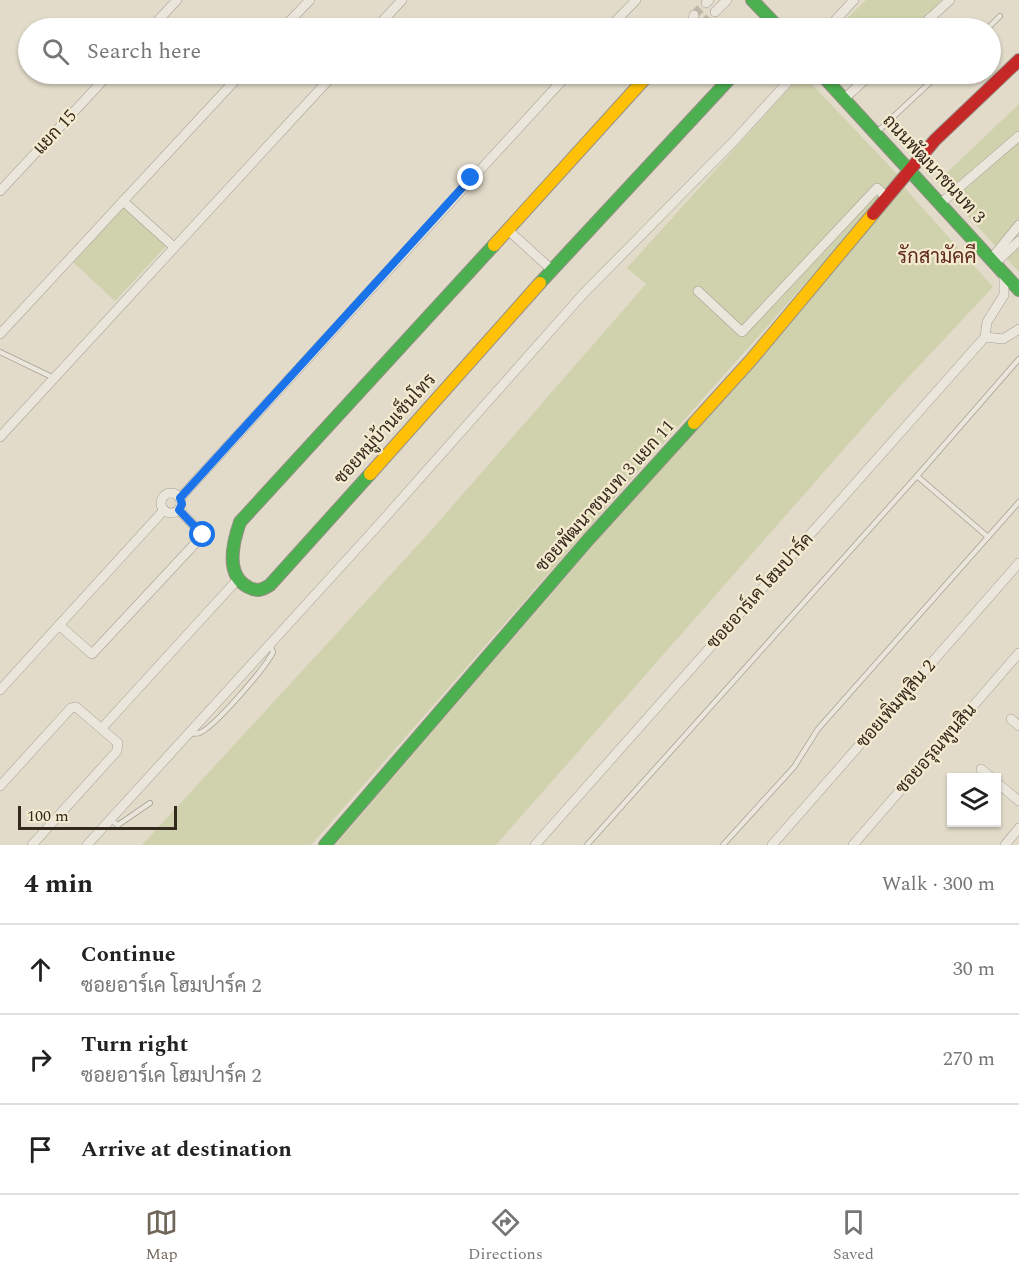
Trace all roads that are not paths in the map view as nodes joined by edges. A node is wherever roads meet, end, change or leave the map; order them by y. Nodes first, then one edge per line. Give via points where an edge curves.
1 (177, 0) edge
2 (310, 0) edge
3 (402, 0) edge
4 (636, 0) edge
5 (727, 0) edge
6 (752, 0) edge
7 (854, 0) edge
8 (950, 0) edge
9 (715, 12) tunnel mouth
10 (160, 18) edge
11 (293, 18) edge
12 (385, 18) edge
13 (619, 18) edge
14 (769, 18) edge
15 (837, 18) edge
16 (930, 18) edge
17 (1019, 60) edge
18 (1001, 77) edge
19 (100, 84) edge
20 (233, 84) edge
21 (325, 84) edge
22 (559, 84) edge
23 (639, 84) edge
24 (725, 84) edge
25 (786, 84) edge
26 (830, 84) edge
27 (860, 84) edge
28 (928, 84) edge
29 (994, 84) edge
30 (844, 99) junction
31 (876, 133) junction
32 (1019, 136) edge
33 (910, 170) junction
34 (0, 191) edge
35 (887, 198) junction
36 (123, 201) junction
37 (941, 203) junction
38 (1019, 225) edge
39 (508, 230) junction
40 (1019, 241) edge
41 (174, 247) junction
42 (993, 261) junction
43 (552, 270) junction
44 (1004, 274) junction
45 (1019, 290) edge
46 (698, 291) dead end
47 (1019, 329) edge
48 (0, 334) edge
49 (985, 337) junction
50 (0, 351) edge
51 (1019, 359) edge
52 (54, 378) junction
53 (4, 427) edge
54 (0, 437) edge
55 (917, 476) junction
56 (180, 498) junction
57 (1019, 502) edge
58 (164, 510) junction
59 (179, 510) junction
60 (988, 537) junction
61 (1019, 563) edge
62 (238, 579) junction
63 (59, 625) junction
64 (1019, 653) edge
65 (0, 690) edge
66 (1011, 719) dead end
67 (1019, 726) edge
68 (102, 728) junction
69 (981, 769) dead end
70 (986, 773) edge
71 (0, 786) edge
72 (1001, 786) edge
73 (1019, 801) edge
74 (150, 803) dead end
75 (110, 820) junction
76 (1019, 828) edge
77 (32, 845) edge
78 (87, 845) edge
79 (325, 845) edge
80 (535, 845) edge
81 (587, 845) edge
82 (723, 845) edge
83 (772, 845) edge
84 (853, 845) edge
85 (1005, 845) edge

1 - 10 street
2 - 11 street
3 - 12 street
4 - 13 street
5 - 9 street
6 - 14 street
7 - 15 street
8 - 16 street
17 - 18 street, ซอยพัฒนาชนบท 3 แยก 11
19 - 34 street, แยก 15
20 - 36 street
21 - 41 street
22 - 56 street
23 - 39 street
24 - 43 street, ซอยหมู่บ้านเซ็นโทร
25 - 75 street via 584,293
26 - 30 street, ถนนพัฒนาชนบท 3
27 - 30 street
28 - 31 lane
29 - 33 street, ซอยพัฒนาชนบท 3 แยก 11 via 935,140
30 - 31 street, ถนนพัฒนาชนบท 3
31 - 33 street, ถนนพัฒนาชนบท 3
32 - 37 street
33 - 35 street, ซอยพัฒนาชนบท 3 แยก 11
33 - 37 street, ถนนพัฒนาชนบท 3
35 - 46 street via 877,188 742,332
35 - 79 street, ซอยพัฒนาชนบท 3 แยก 11 via 751,360 588,540
36 - 41 street
36 - 48 street
37 - 42 street, ถนนพัฒนาชนบท 3
38 - 42 street
39 - 43 street
39 - 62 street via 240,522 235,533 234,573
40 - 42 street
41 - 52 street
42 - 44 street, ถนนพัฒนาชนบท 3
43 - 62 street, ซอยหมู่บ้านเซ็นโทร via 270,585 255,590
44 - 45 street, ถนนพัฒนาชนบท 3
44 - 49 street, ซอยอาร์เค โฮมปาร์ค via 1004,295 987,322
47 - 49 street via 1003,339
49 - 80 street, ซอยอาร์เค โฮมปาร์ค
50 - 52 lane
51 - 55 lane
52 - 53 street
53 - 54 street
55 - 60 lane
55 - 81 lane
56 - 58 street via 175,493 165,495 161,501
56 - 59 street
57 - 60 lane
58 - 59 street via 170,514
58 - 63 street
59 - 63 street via 203,535 92,654
60 - 82 lane via 818,729 794,767
61 - 83 street, ซอยเพิ่มพูสิน 2
62 - 68 street
63 - 65 street
64 - 84 street, ซอยอรุณพูนสิน
66 - 67 street
68 - 71 street via 76,707 71,708
68 - 77 street via 118,743 117,752
69 - 70 street
72 - 73 street
74 - 75 lane via 118,825
75 - 78 street
76 - 85 street

